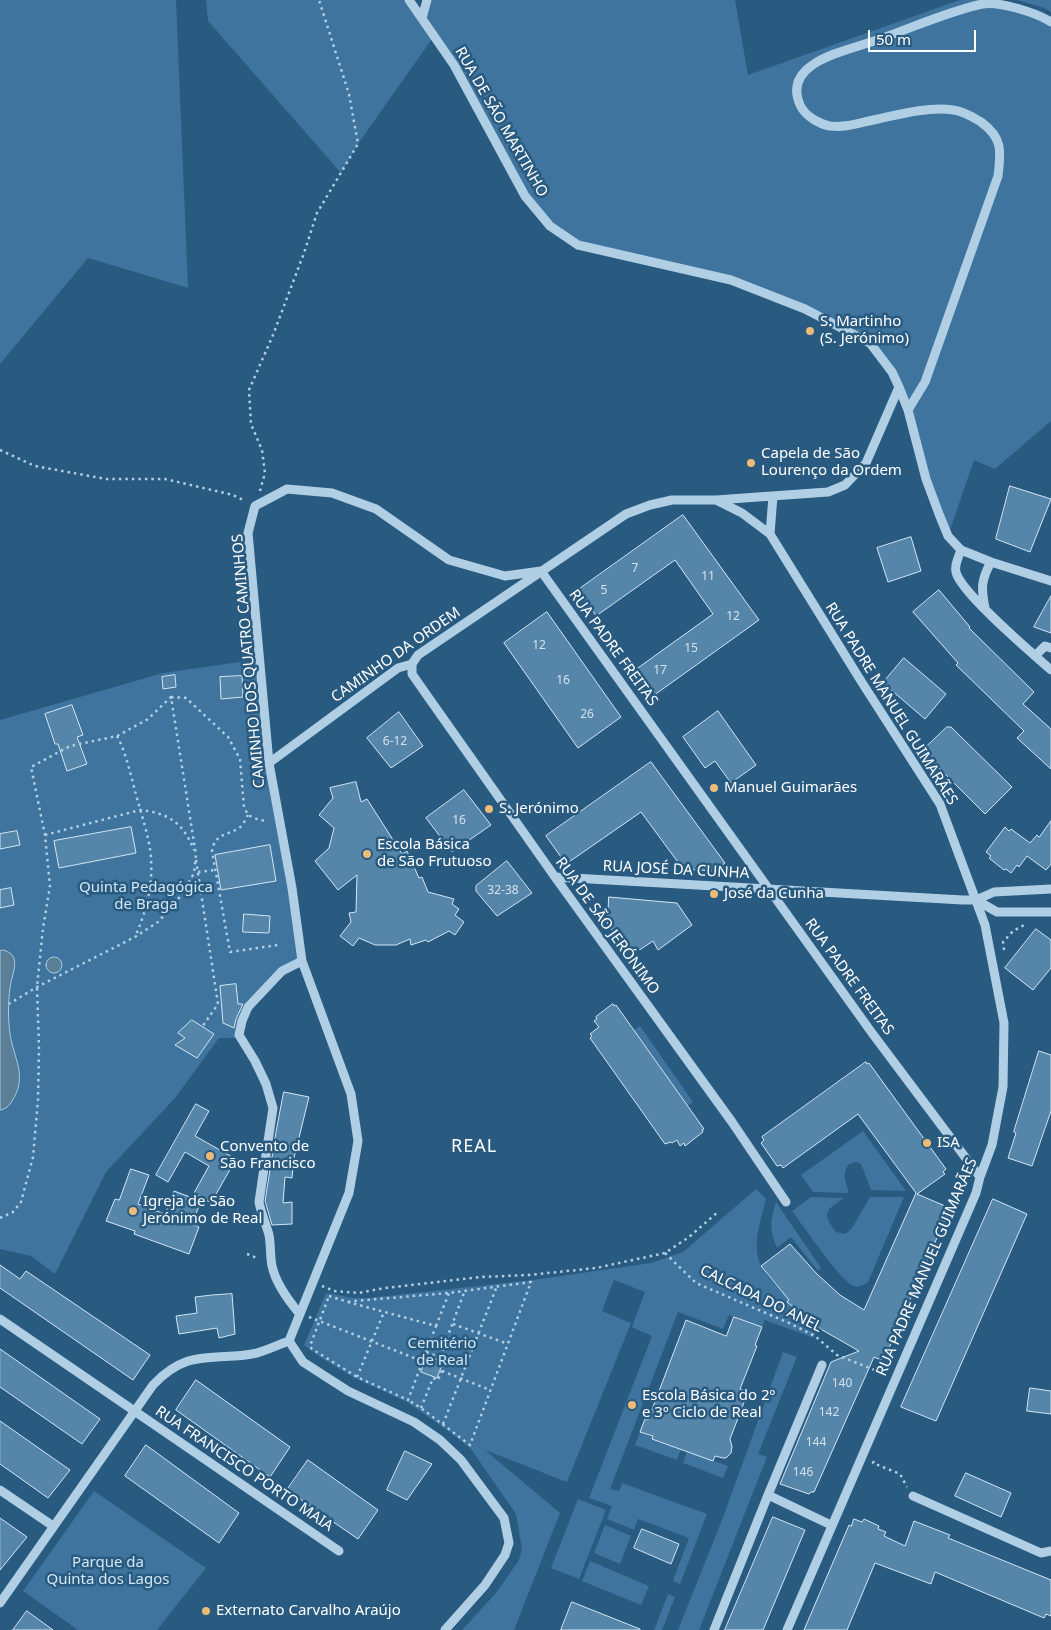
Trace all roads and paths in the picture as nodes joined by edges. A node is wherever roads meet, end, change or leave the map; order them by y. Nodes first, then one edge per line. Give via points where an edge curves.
1 (319, 0) edge
2 (409, 0) edge
3 (427, 0) edge
4 (422, 18) junction
5 (1051, 22) edge
6 (899, 387) junction
7 (908, 410) junction
8 (0, 450) edge
9 (773, 496) junction
10 (716, 500) junction
11 (256, 506) junction
12 (770, 534) junction
13 (961, 550) junction
14 (991, 562) junction
15 (541, 571) junction
16 (1051, 581) edge
17 (985, 608) junction
18 (1051, 648) edge
19 (1035, 656) junction
20 (412, 664) junction
21 (1051, 670) edge
22 (171, 697) junction
23 (117, 736) junction
24 (269, 762) junction
25 (140, 810) junction
26 (248, 815) junction
27 (266, 821) dead end
28 (45, 835) junction
29 (196, 855) junction
30 (215, 870) junction
31 (198, 872) junction
32 (554, 878) junction
33 (770, 889) junction
34 (1051, 889) edge
35 (976, 900) junction
36 (1051, 912) edge
37 (1026, 924) dead end
38 (135, 937) junction
39 (278, 945) dead end
40 (1004, 950) dead end
41 (302, 961) junction
42 (37, 987) junction
43 (9, 1004) dead end
44 (202, 1027) dead end
45 (980, 1177) junction
46 (786, 1202) dead end
47 (719, 1211) dead end
48 (0, 1218) edge
49 (665, 1253) junction
50 (497, 1286) junction
51 (465, 1290) junction
52 (334, 1291) dead end
53 (449, 1293) junction
54 (348, 1302) junction
55 (384, 1312) junction
56 (299, 1313) junction
57 (0, 1318) edge
58 (319, 1322) junction
59 (453, 1324) junction
60 (436, 1326) junction
61 (479, 1333) junction
62 (289, 1341) junction
63 (371, 1342) junction
64 (508, 1344) junction
65 (426, 1352) junction
66 (440, 1357) junction
67 (422, 1362) junction
68 (822, 1365) dead end
69 (442, 1371) junction
70 (357, 1377) junction
71 (461, 1378) junction
72 (896, 1378) junction
73 (490, 1390) junction
74 (408, 1400) junction
75 (421, 1408) junction
76 (134, 1411) junction
77 (443, 1424) junction
78 (877, 1454) dead end
79 (900, 1474) dead end
80 (0, 1490) edge
81 (768, 1495) junction
82 (913, 1496) dead end
83 (832, 1525) junction
84 (53, 1526) junction
85 (339, 1551) dead end
86 (1051, 1551) edge
87 (0, 1604) edge
88 (445, 1630) edge
89 (714, 1630) edge
90 (787, 1630) edge

1 - 11 path via 349,94 358,144 317,213 277,326 249,390 251,424 262,450 265,473
2 - 4 street, RUA DE SÃO MARTINHO
3 - 4 street
4 - 6 street, RUA DE SÃO MARTINHO via 454,65 525,196 550,226 578,245 731,280 804,309 870,343
5 - 7 street via 1042,16 1003,5 984,4 818,60 804,70 798,83 798,98 803,110 829,126 848,127 929,110 954,110 975,118 991,130 1001,150 998,176 925,382
6 - 7 street, RUA DE SÃO MARTINHO
6 - 9 street, CAMINHO DA ORDEM via 866,463 845,485 828,492
7 - 13 street, RUA DE SÃO MARTINHO via 939,514 948,536
8 - 11 path via 35,466 106,479 166,479 233,495
9 - 10 street, CAMINHO DA ORDEM
9 - 12 street
10 - 12 street, RUA PADRE MANUEL GUIMARÃES
10 - 15 street, CAMINHO DA ORDEM via 672,500 626,514
11 - 15 street, CAMINHO DA ORDEM via 287,489 332,493 376,508 449,560 505,576
11 - 24 street, CAMINHO DOS QUATRO CAMINHOS via 248,533
12 - 35 street, RUA PADRE MANUEL GUIMARÃES via 940,804
13 - 14 street
13 - 17 street via 955,569 959,580
14 - 16 street
14 - 17 street via 981,587
15 - 20 street, CAMINHO DA ORDEM via 418,655
15 - 33 street, RUA PADRE FREITAS
17 - 19 street
18 - 19 street via 1044,646
19 - 21 street
20 - 24 street, CAMINHO DA ORDEM via 398,668
20 - 32 street, RUA DE SÃO JERÓNIMO via 412,674
22 - 23 path via 148,719
22 - 26 path via 186,698 228,737 240,759 244,807
22 - 29 path
23 - 25 path
23 - 28 path via 70,746 31,767
24 - 41 street, CAMINHO DOS QUATRO CAMINHOS
25 - 28 path
25 - 29 path via 169,816 181,826
25 - 38 path via 151,858 150,886
26 - 27 path
26 - 30 path via 239,828 219,837 213,844
28 - 42 path via 50,886
29 - 31 path
29 - 38 path via 194,873 177,901 158,922
30 - 31 path
30 - 39 path via 230,952
31 - 44 path via 218,1004
32 - 33 street, RUA JOSÉ DA CUNHA
32 - 46 street, RUA DE SÃO JERÓNIMO via 732,1122
33 - 35 street, RUA JOSÉ DA CUNHA
33 - 45 street, RUA PADRE FREITAS
34 - 35 street via 994,892
35 - 36 street via 997,912
35 - 45 street, RUA PADRE MANUEL GUIMARÃES via 1004,1024 1002,1087 992,1145
37 - 40 path via 1002,942
38 - 42 path
41 - 56 street via 351,1094 358,1141 349,1193
41 - 56 street via 282,971 248,1007 239,1035 266,1084 273,1108 259,1202 269,1236 272,1266 287,1299
42 - 43 path
42 - 48 path via 38,1100 33,1157 21,1202 13,1212
45 - 72 street, RUA PADRE MANUEL GUIMARÃES
47 - 49 path
49 - 52 path via 596,1268 481,1277 358,1293
49 - 72 path, CALCADA DO ANEL via 696,1283 816,1336 837,1355
50 - 51 path
50 - 61 path
50 - 64 path via 530,1282
51 - 53 path
51 - 59 path
53 - 54 path
53 - 60 path
54 - 55 path
54 - 58 path via 330,1296
55 - 60 path
55 - 63 path
56 - 58 path
56 - 62 street
57 - 76 street, RUA FRANCISCO PORTO MAIA
58 - 63 path
58 - 70 path via 310,1346 312,1349
59 - 61 path
59 - 66 path
60 - 65 path
61 - 64 path
61 - 71 path
62 - 76 street via 254,1354 199,1358 181,1363 165,1372
62 - 88 street via 303,1362 348,1391 414,1422 440,1440 461,1460 504,1518 509,1543 505,1555 486,1585
63 - 67 path
63 - 70 path
64 - 73 path
65 - 66 path
65 - 67 path
66 - 69 path via 446,1360
67 - 74 path
68 - 81 street
69 - 71 path
69 - 75 path via 438,1380 433,1378
70 - 74 path
71 - 73 path
71 - 77 path
72 - 83 street, RUA PADRE MANUEL GUIMARÃES
73 - 77 path via 470,1445
74 - 75 path
75 - 77 path
76 - 84 street
76 - 85 street, RUA FRANCISCO PORTO MAIA
78 - 79 path via 873,1463
80 - 84 street
81 - 83 street
81 - 89 street
82 - 86 street via 1041,1552
83 - 90 street, RUA PADRE MANUEL GUIMARÃES
84 - 87 street

